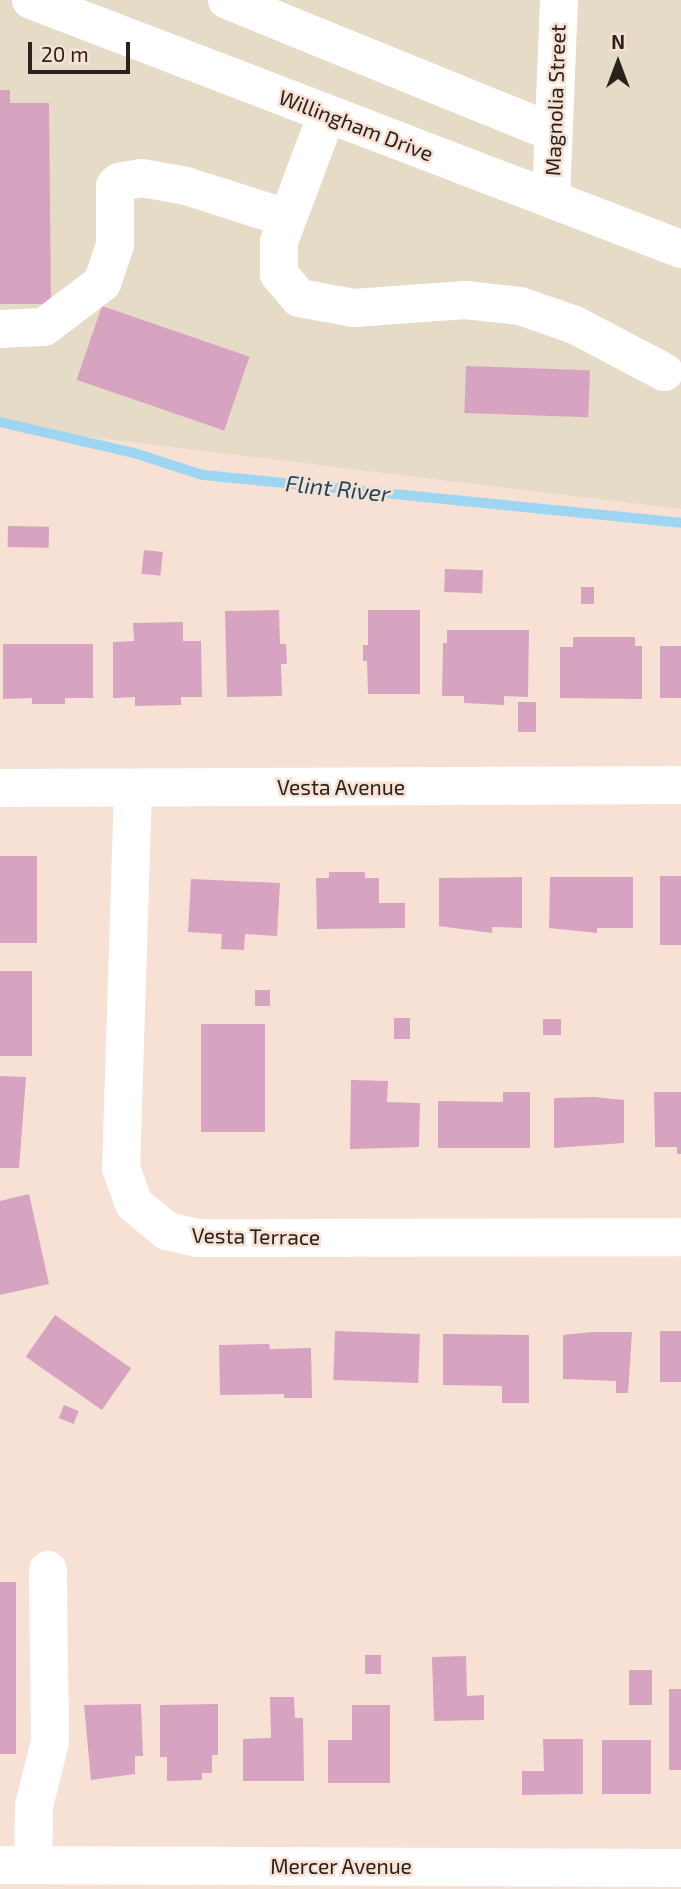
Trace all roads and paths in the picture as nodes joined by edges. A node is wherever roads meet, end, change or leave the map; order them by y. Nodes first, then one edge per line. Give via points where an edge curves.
1 (31, 0) edge
2 (227, 0) edge
3 (559, 0) edge
4 (327, 114) junction
5 (552, 132) junction
6 (551, 199) junction
7 (287, 218) junction
8 (681, 249) edge
9 (0, 329) edge
10 (664, 372) dead end
11 (681, 785) edge
12 (0, 788) edge
13 (133, 788) junction
14 (681, 1237) edge
15 (48, 1570) dead end
16 (17, 1865) edge
17 (681, 1868) edge

1 - 4 street, Willingham Drive
2 - 5 street
3 - 5 street, Magnolia Street
4 - 6 street, Willingham Drive
4 - 7 street
5 - 6 street, Magnolia Street
6 - 8 street, Willingham Drive
7 - 9 street via 186,186 142,178 119,181 114,194 115,245 102,284 44,327
7 - 10 street via 279,242 279,274 299,298 354,308 465,300 520,306 575,325
11 - 13 street, Vesta Avenue
12 - 13 street, Vesta Avenue
13 - 14 street, Vesta Terrace via 121,1168 134,1204 150,1218 167,1231 197,1238
15 - 16 street via 50,1742
16 - 17 street, Mercer Avenue

